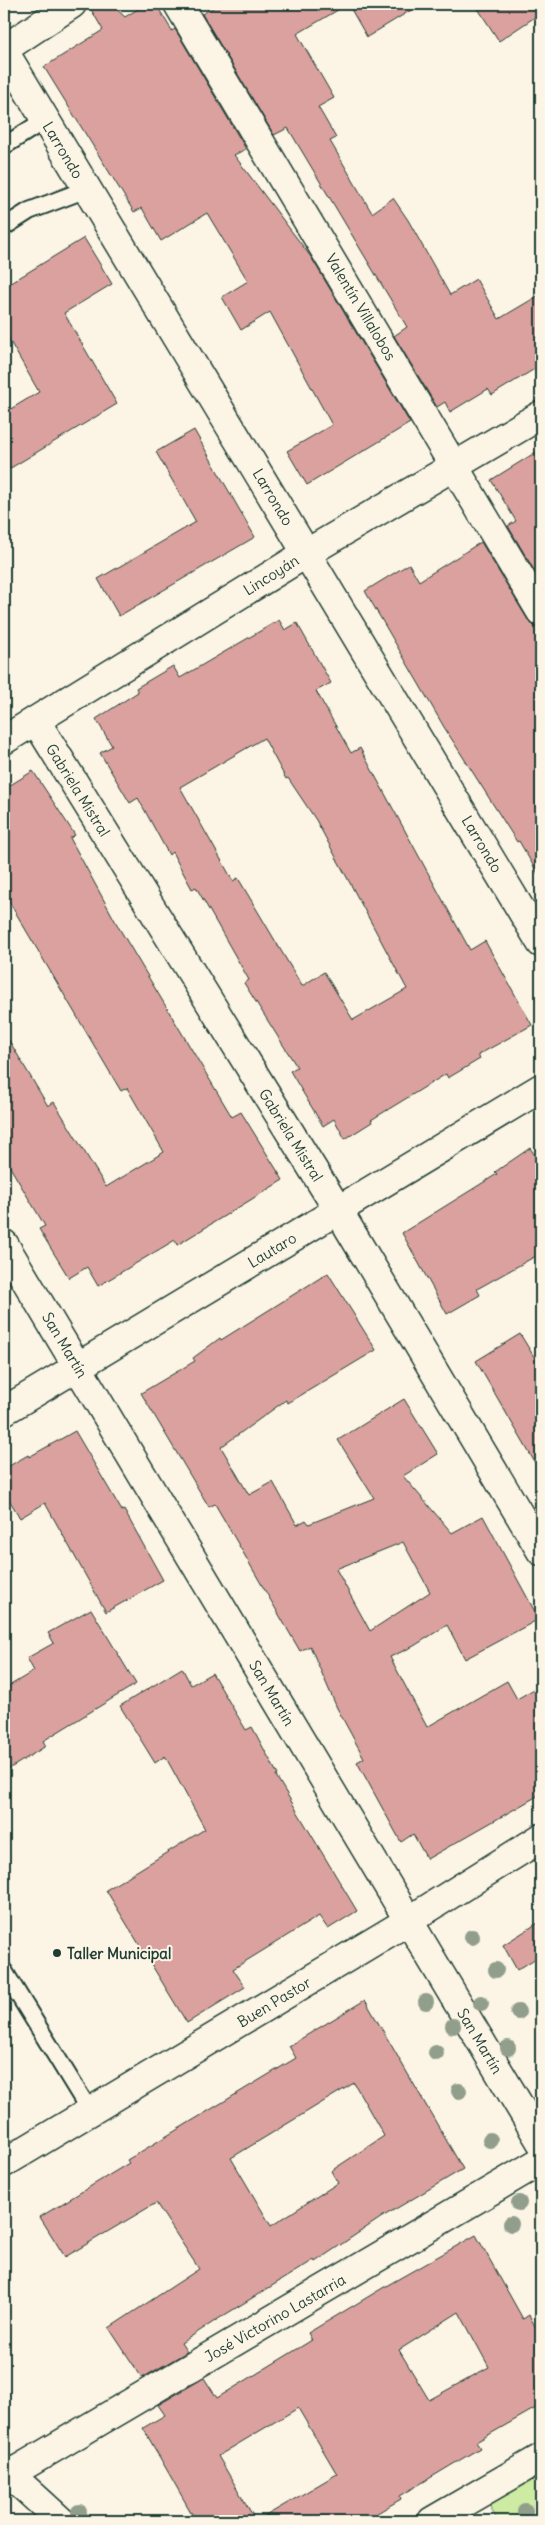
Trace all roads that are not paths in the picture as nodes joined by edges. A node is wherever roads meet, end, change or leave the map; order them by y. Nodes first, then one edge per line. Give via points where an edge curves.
1 (72, 4) edge
2 (178, 4) edge
3 (4, 50) edge
4 (45, 120) junction
5 (4, 146) edge
6 (87, 189) junction
7 (4, 227) edge
8 (541, 415) edge
9 (456, 466) junction
10 (306, 553) junction
11 (541, 612) edge
12 (36, 722) junction
13 (4, 740) edge
14 (541, 943) edge
15 (541, 1088) edge
16 (338, 1210) junction
17 (4, 1244) edge
18 (78, 1366) junction
19 (4, 1411) edge
20 (541, 1551) edge
21 (541, 1838) edge
22 (408, 1921) junction
23 (4, 1971) edge
24 (91, 2113) junction
25 (541, 2142) edge
26 (541, 2161) edge
27 (4, 2164) edge
28 (541, 2458) edge
29 (7, 2471) edge
30 (61, 2521) edge
31 (432, 2521) edge

1 - 3 street
2 - 9 street, Valentín Villalobos
3 - 4 street, Larrondo
4 - 5 lane
4 - 6 street, Larrondo
6 - 7 lane via 29,211
6 - 10 street, Larrondo
8 - 9 street, Lincoyán
9 - 10 street, Lincoyán
9 - 11 street, Valentín Villalobos
10 - 12 street, Lincoyán
10 - 14 street, Larrondo
12 - 13 street, Lincoyán
12 - 16 street, Gabriela Mistral
15 - 16 street, Lautaro
16 - 18 street, Lautaro
16 - 20 street, Gabriela Mistral
17 - 18 street, San Martín
18 - 19 street, Lautaro
18 - 22 street, San Martín
21 - 22 street, Buen Pastor
22 - 24 street, Buen Pastor
22 - 25 street, San Martín
23 - 24 lane
24 - 27 street, Buen Pastor
26 - 29 street, José Victorino Lastarria
28 - 31 street
29 - 30 street

